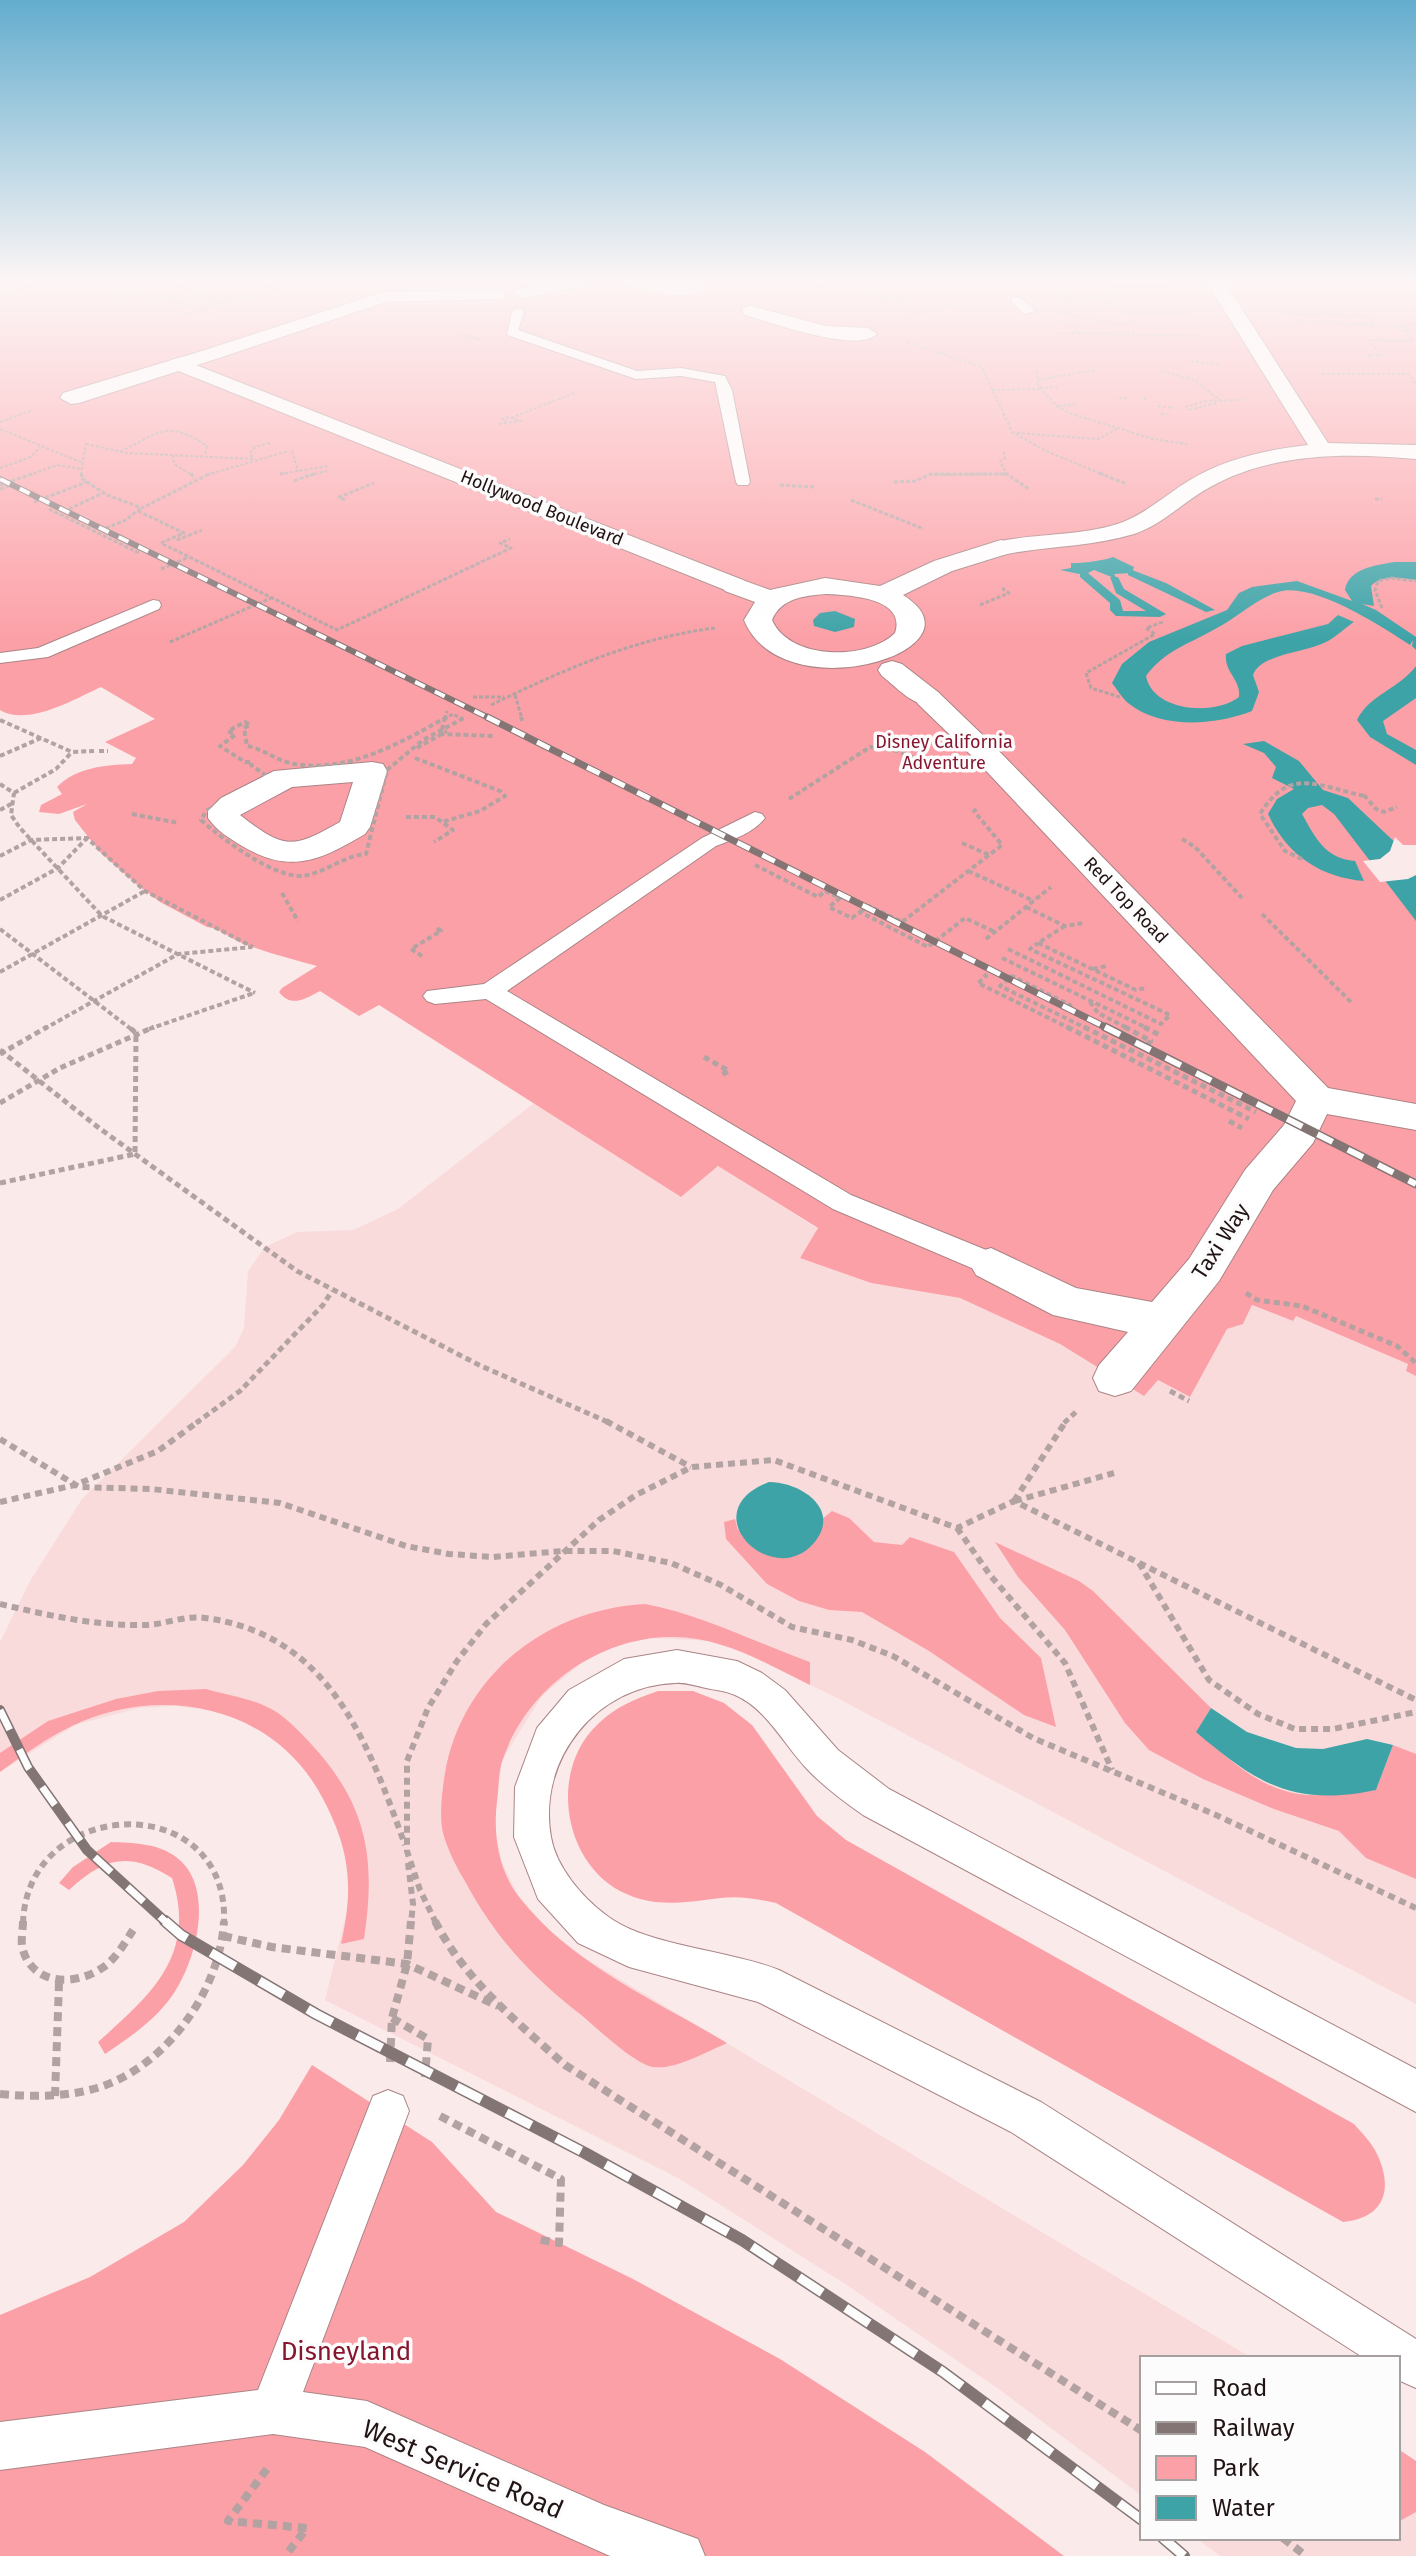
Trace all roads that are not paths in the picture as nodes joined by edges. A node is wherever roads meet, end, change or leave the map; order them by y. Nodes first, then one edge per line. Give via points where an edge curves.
1 (269, 400) edge
2 (727, 400) edge
3 (1291, 400) edge
4 (1322, 450) junction
5 (1416, 452) edge
6 (743, 482) dead end
7 (1001, 548) joint
8 (734, 585) joint
9 (882, 595) junction
10 (772, 600) junction
11 (153, 605) dead end
12 (0, 658) edge
13 (892, 670) dead end
14 (930, 700) joint
15 (755, 818) dead end
16 (490, 991) junction
17 (435, 996) dead end
18 (1316, 1099) junction
19 (1416, 1117) edge
20 (991, 1264) joint
21 (1161, 1321) junction
22 (1100, 1391) road end
23 (1416, 2091) edge
24 (406, 2102) road end
25 (1416, 2365) edge
26 (290, 2413) junction
27 (0, 2446) edge
28 (681, 2556) edge

1 - 8 street, Hollywood Boulevard
2 - 6 lane
3 - 4 street
4 - 5 street
4 - 7 street via 1219,474 1132,527
7 - 9 street via 943,566
8 - 10 street, Hollywood Boulevard
9 - 10 street via 825,586
9 - 10 street via 908,615 911,628 883,652 856,658 806,656 774,644 758,620
11 - 12 lane via 42,653
13 - 14 street
14 - 18 street, Red Top Road
15 - 16 lane via 709,842
16 - 17 lane
16 - 20 lane via 842,1202
18 - 19 street
18 - 21 street, Taxi Way via 1299,1133 1259,1180 1204,1270
20 - 21 street via 1068,1303
21 - 22 street, Taxi Way
23 - 25 lane via 876,1802 818,1755 779,1707 740,1679 696,1665 649,1666 604,1683 568,1712 539,1760 530,1809 539,1860 564,1905 595,1931 643,1952 765,1984 1026,2117
24 - 26 lane
26 - 27 lane, West Service Road
26 - 28 lane, West Service Road via 367,2424 599,2528

